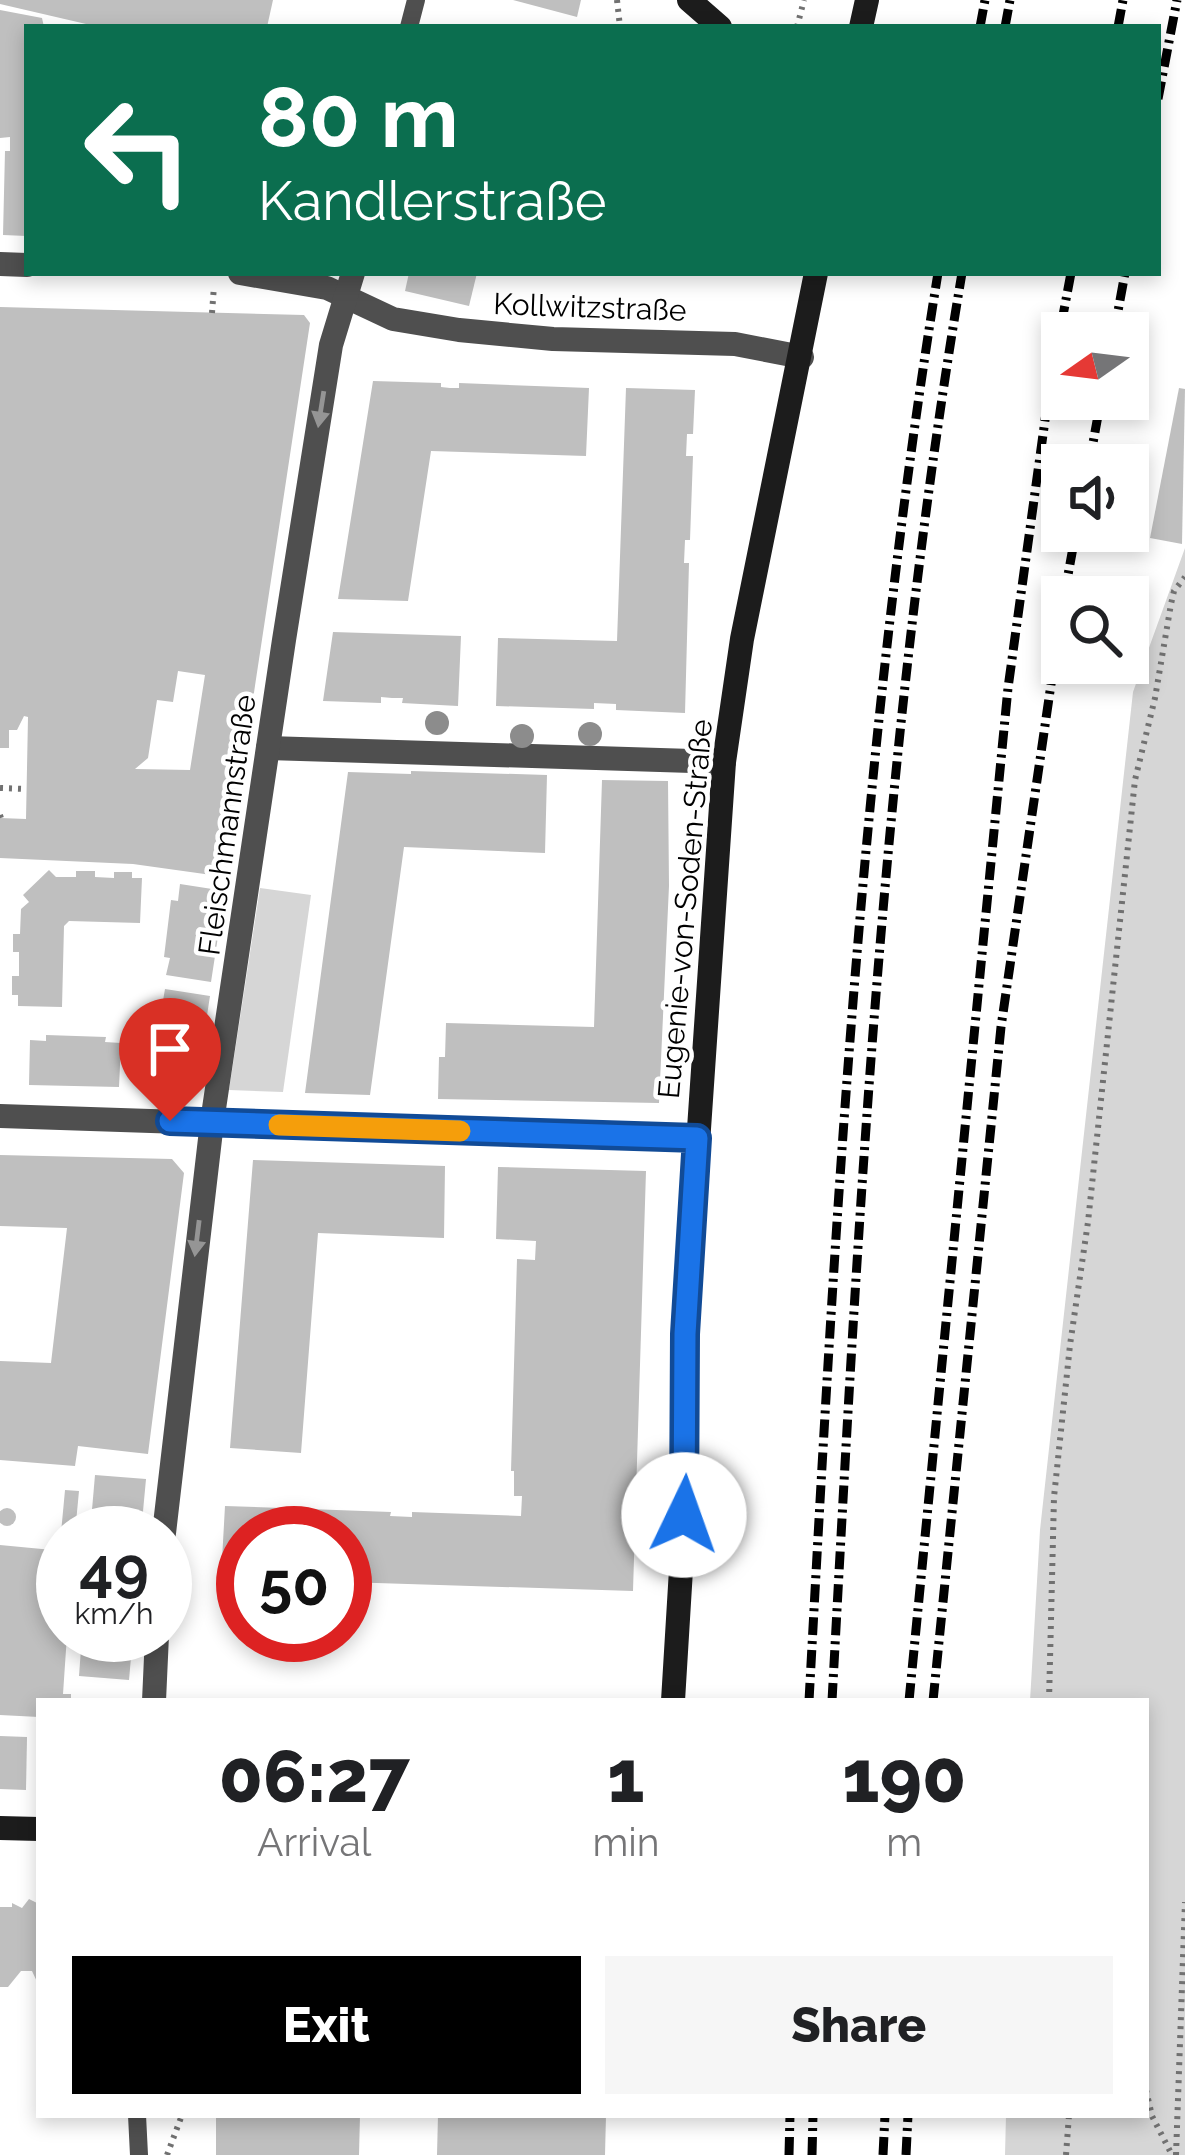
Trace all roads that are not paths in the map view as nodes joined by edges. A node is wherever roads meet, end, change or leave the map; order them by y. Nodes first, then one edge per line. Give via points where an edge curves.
1 (689, 0) edge
2 (717, 24) edge
3 (257, 276) edge
4 (816, 276) edge
5 (349, 284) edge
6 (802, 357) junction
7 (268, 748) junction
8 (724, 763) junction
9 (0, 1116) edge
10 (212, 1122) junction
11 (697, 1138) junction
12 (167, 1506) edge
13 (156, 1662) edge
14 (154, 1698) edge
15 (673, 1698) edge
16 (0, 1828) edge
17 (36, 1829) edge
18 (137, 2118) edge
19 (139, 2155) edge

1 - 2 main road
3 - 5 street, Kollwitzstraße
4 - 6 main road, Eugenie-von-Soden-Straße
5 - 6 street, Kollwitzstraße via 393,319 460,331 735,344
5 -> 7 street, Fleischmannstraße via 331,345
6 - 8 main road, Eugenie-von-Soden-Straße
7 - 8 street
7 - 10 street, Fleischmannstraße
8 - 11 main road, Eugenie-von-Soden-Straße
9 - 10 street
10 - 11 street
10 -> 12 street, Fleischmannstraße
11 - 15 main road, Eugenie-von-Soden-Straße
13 - 14 street
16 - 17 main road
18 - 19 lane

